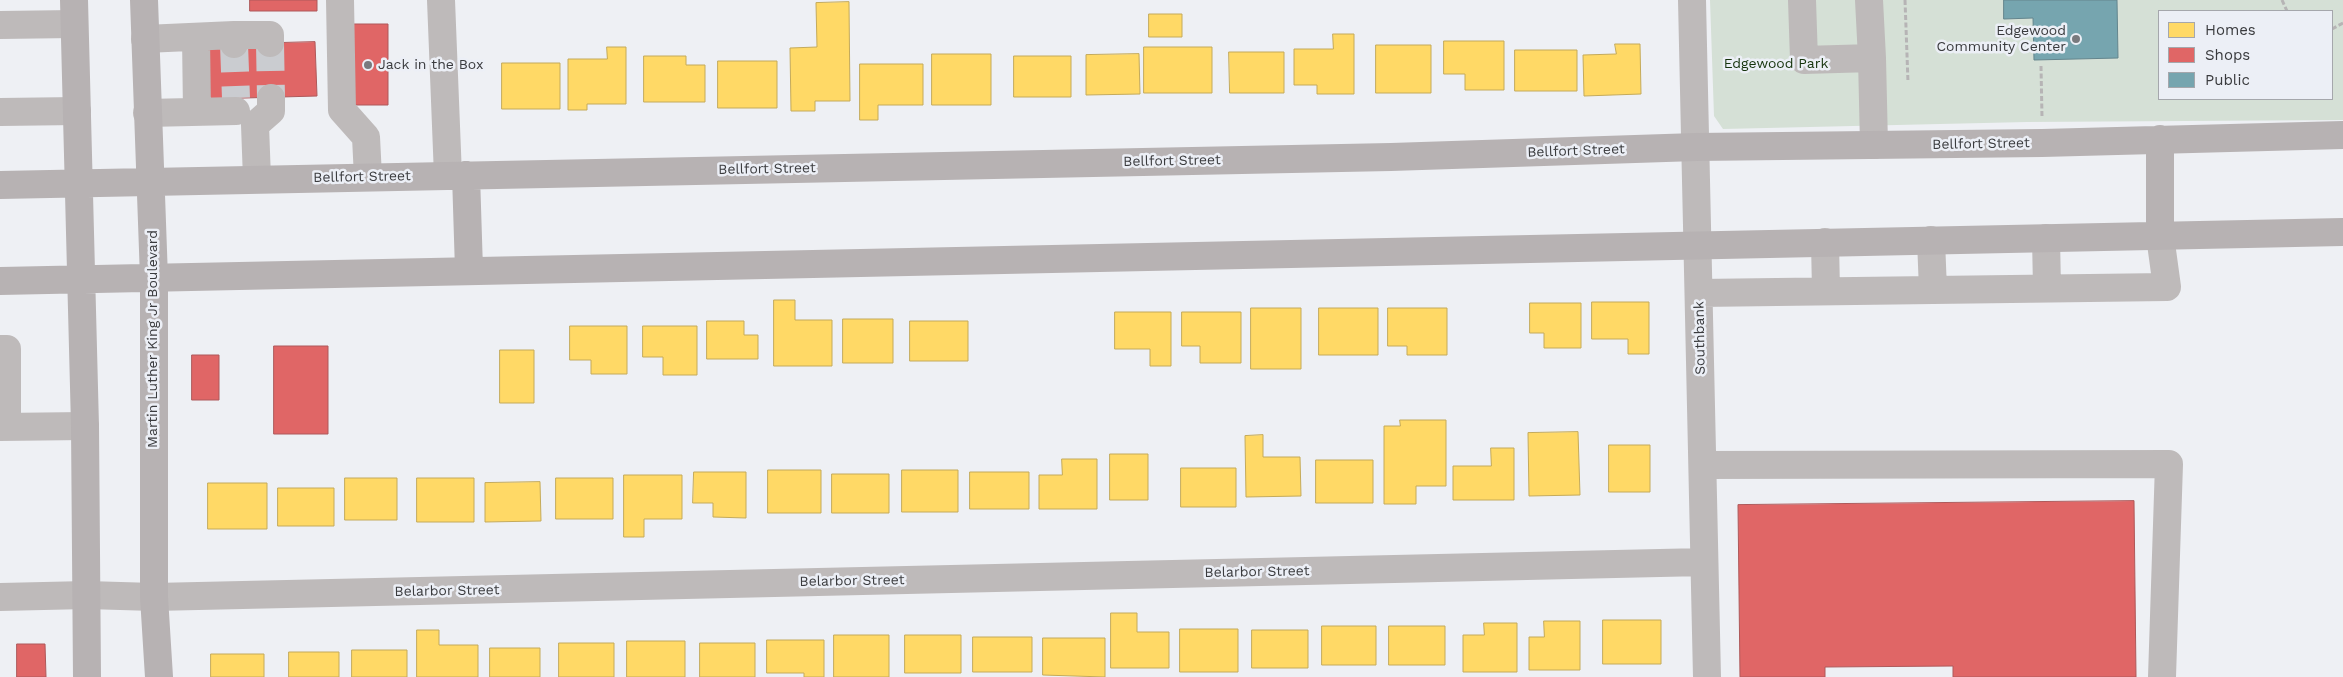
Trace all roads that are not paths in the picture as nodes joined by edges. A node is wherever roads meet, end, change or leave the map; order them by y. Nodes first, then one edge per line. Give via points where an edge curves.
1 (144, 0) edge
2 (340, 0) edge
3 (441, 0) edge
4 (1692, 0) edge
5 (1802, 0) edge
6 (1869, 0) edge
7 (74, 12) edge
8 (0, 25) edge
9 (196, 37) junction
10 (145, 39) junction
11 (270, 44) dead end
12 (1872, 58) junction
13 (271, 98) tunnel mouth
14 (77, 111) junction
15 (0, 112) edge
16 (197, 112) junction
17 (242, 112) junction
18 (147, 113) junction
19 (2343, 135) edge
20 (2160, 139) junction
21 (1874, 145) junction
22 (1696, 147) junction
23 (457, 175) junction
24 (368, 177) junction
25 (257, 179) junction
26 (150, 182) junction
27 (80, 184) junction
28 (0, 185) edge
29 (2343, 232) edge
30 (2160, 236) junction
31 (2046, 238) junction
32 (1931, 240) junction
33 (1826, 242) junction
34 (1698, 245) junction
35 (469, 270) junction
36 (154, 278) junction
37 (81, 280) junction
38 (0, 281) edge
39 (2047, 288) junction
40 (1934, 290) junction
41 (1826, 292) junction
42 (1699, 293) junction
43 (0, 349) edge
44 (85, 426) junction
45 (4, 427) edge
46 (1703, 465) junction
47 (1704, 562) junction
48 (87, 595) junction
49 (0, 597) edge
50 (154, 597) junction
51 (87, 677) edge
52 (159, 677) edge
53 (1707, 677) edge
54 (2162, 677) edge

1 - 10 main road, Martin Luther King Jr Boulevard
2 - 24 street via 342,110 366,137
3 - 23 street
4 - 22 street, Southbank
5 - 12 street via 1804,60
6 - 12 street
7 - 8 street
7 - 14 main road
9 - 10 street
9 - 11 street via 234,40 270,35
9 - 16 street
10 - 18 main road, Martin Luther King Jr Boulevard
12 - 21 street
13 - 17 street via 271,111
14 - 15 street
14 - 27 main road
16 - 17 street
16 - 18 street
17 - 25 street
18 - 26 main road, Martin Luther King Jr Boulevard
19 - 20 main road, Bellfort Street
20 - 21 main road, Bellfort Street
20 - 30 main road
21 - 22 main road, Bellfort Street
22 - 23 main road, Bellfort Street via 1381,157
22 - 34 street, Southbank
23 - 24 main road, Bellfort Street
23 - 35 main road
24 - 25 main road, Bellfort Street
25 - 26 main road, Bellfort Street
26 - 27 main road, Bellfort Street
26 - 36 main road, Martin Luther King Jr Boulevard
27 - 28 main road, Bellfort Street
27 - 37 main road
29 - 30 main road
30 - 31 main road
30 - 39 street via 2167,287
31 - 32 main road
31 - 39 street
32 - 33 main road
32 - 40 street
33 - 34 main road
33 - 41 street
34 - 35 main road
34 - 42 street, Southbank
35 - 36 main road
36 - 37 main road
36 - 50 main road, Martin Luther King Jr Boulevard
37 - 38 main road
37 - 44 main road
39 - 40 street
40 - 41 street
41 - 42 street
42 - 46 street, Southbank
43 - 45 street via 7,349
44 - 45 street
44 - 48 main road
46 - 47 street, Southbank
46 - 54 street via 2169,464
47 - 50 street, Belarbor Street
47 - 53 street, Southbank
48 - 49 street, Belarbor Street
48 - 50 street, Belarbor Street
48 - 51 main road
50 - 52 main road, Martin Luther King Jr Boulevard

